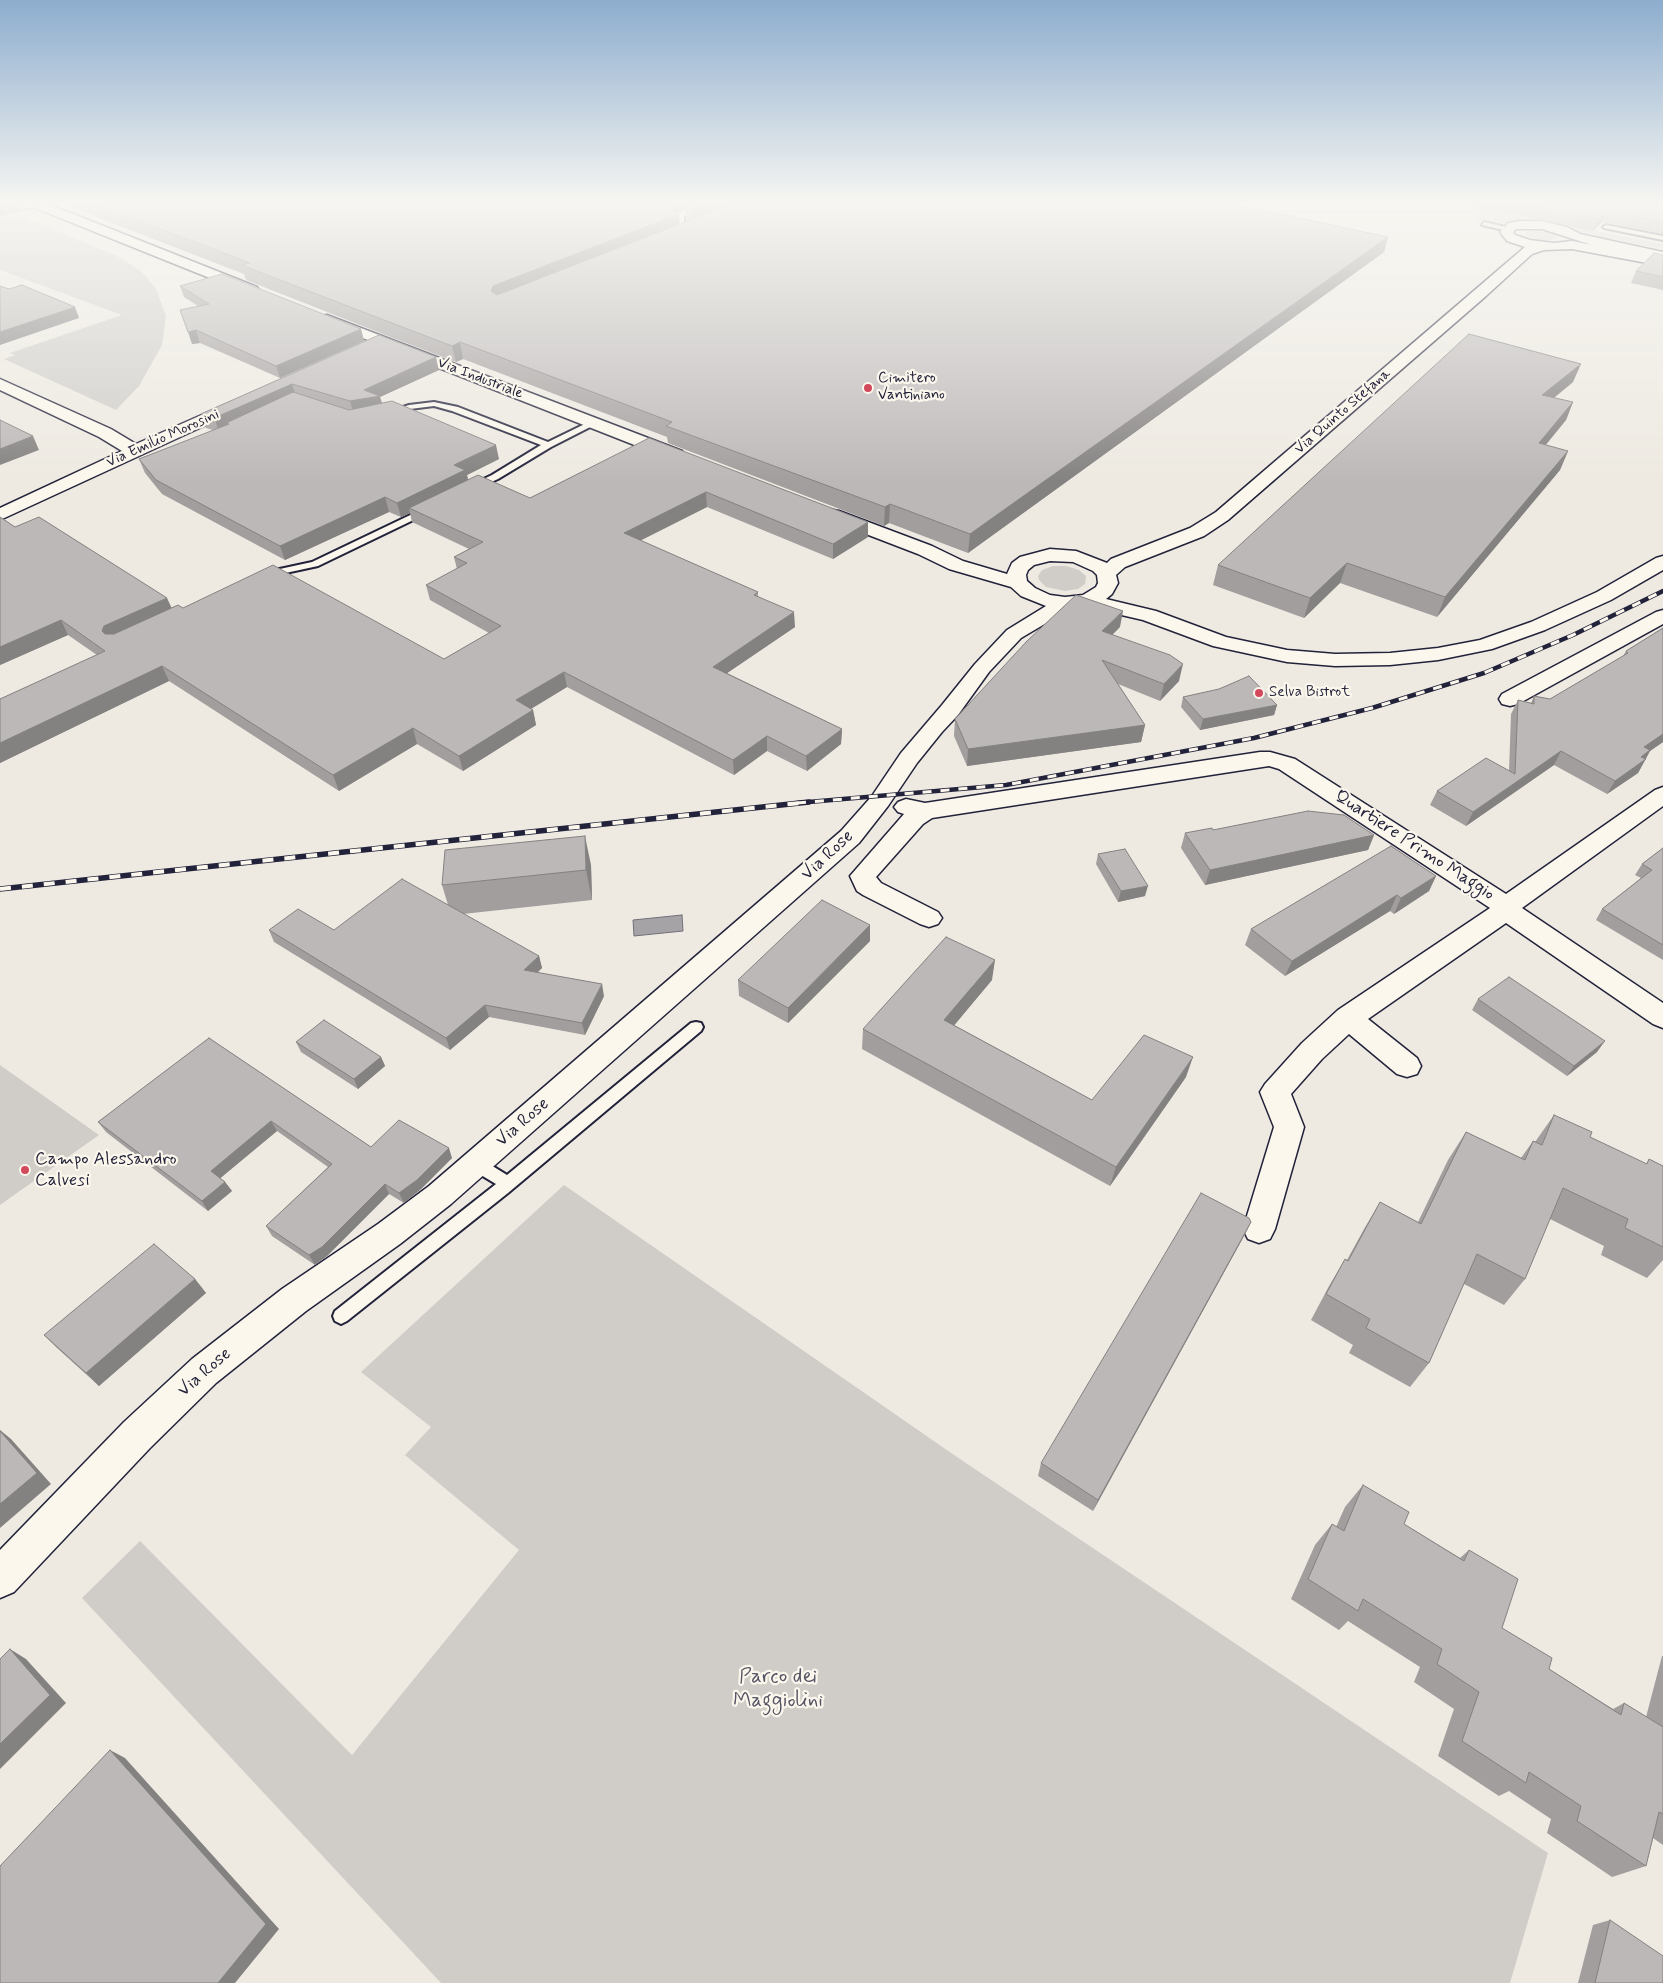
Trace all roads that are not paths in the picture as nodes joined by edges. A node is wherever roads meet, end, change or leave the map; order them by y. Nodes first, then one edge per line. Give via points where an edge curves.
1 (1477, 297) edge
2 (317, 315) edge
3 (382, 341) junction
4 (364, 348) edge
5 (0, 384) edge
6 (252, 398) edge
7 (382, 415) edge
8 (594, 423) junction
9 (548, 445) junction
10 (135, 451) junction
11 (686, 458) edge
12 (468, 490) edge
13 (441, 504) edge
14 (815, 508) edge
15 (0, 515) edge
16 (1184, 537) junction
17 (925, 550) junction
18 (1076, 557) junction
19 (1027, 561) junction
20 (1663, 562) edge
21 (1107, 579) junction
22 (260, 580) edge
23 (1023, 588) junction
24 (1087, 601) junction
25 (1066, 603) junction
26 (1149, 615) junction
27 (1663, 616) edge
28 (1014, 634) junction
29 (1510, 699) dead end
30 (1663, 795) edge
31 (1509, 908) junction
32 (929, 918) dead end
33 (1663, 1017) edge
34 (1348, 1018) junction
35 (696, 1027) dead end
36 (1408, 1066) dead end
37 (476, 1164) junction
38 (507, 1183) junction
39 (1259, 1229) dead end
40 (342, 1316) dead end
41 (0, 1578) edge

1 - 16 street, Via Quinto Stefana via 1222,516
2 - 3 street, Via Industriale
3 - 4 street
3 - 8 street, Via Industriale
5 - 10 street
6 - 10 street, Via Emilio Morosini
7 - 9 lane via 434,404
8 - 9 lane
8 - 11 street, Via Industriale
9 - 12 lane
10 - 15 street, Via Emilio Morosini
13 - 22 lane via 315,564 278,572
14 - 17 street
16 - 18 street, Via Quinto Stefana
16 - 21 street, Via Quinto Stefana via 1118,563
17 - 19 street via 983,562
17 - 23 street via 956,565
18 - 19 street via 1050,555
18 - 21 street via 1094,564
19 - 23 street, Via Rose via 1019,567 1016,575
20 - 26 street via 1604,596 1485,645 1390,659 1335,660 1287,656 1220,642
21 - 24 street, Via Quinto Stefana via 1105,590
21 - 26 street
23 - 25 street via 1044,600
23 - 28 street, Via Rose
24 - 25 street
24 - 26 street
25 - 28 street, Via Rose
27 - 29 street
28 - 37 street, Via Rose via 934,727 850,837
30 - 31 street, Quartiere Primo Maggio via 1514,900
31 - 32 street, Quartiere Primo Maggio via 1287,764 1260,759 916,809 914,818 863,876 866,885 872,889
31 - 33 street, Quartiere Primo Maggio via 1514,916
31 - 34 street, Quartiere Primo Maggio
34 - 36 street
34 - 39 street, Quartiere Primo Maggio via 1275,1092 1289,1127
35 - 38 lane
37 - 38 lane
37 - 41 street, Via Rose via 389,1234 294,1300 204,1371 137,1435
38 - 40 lane

